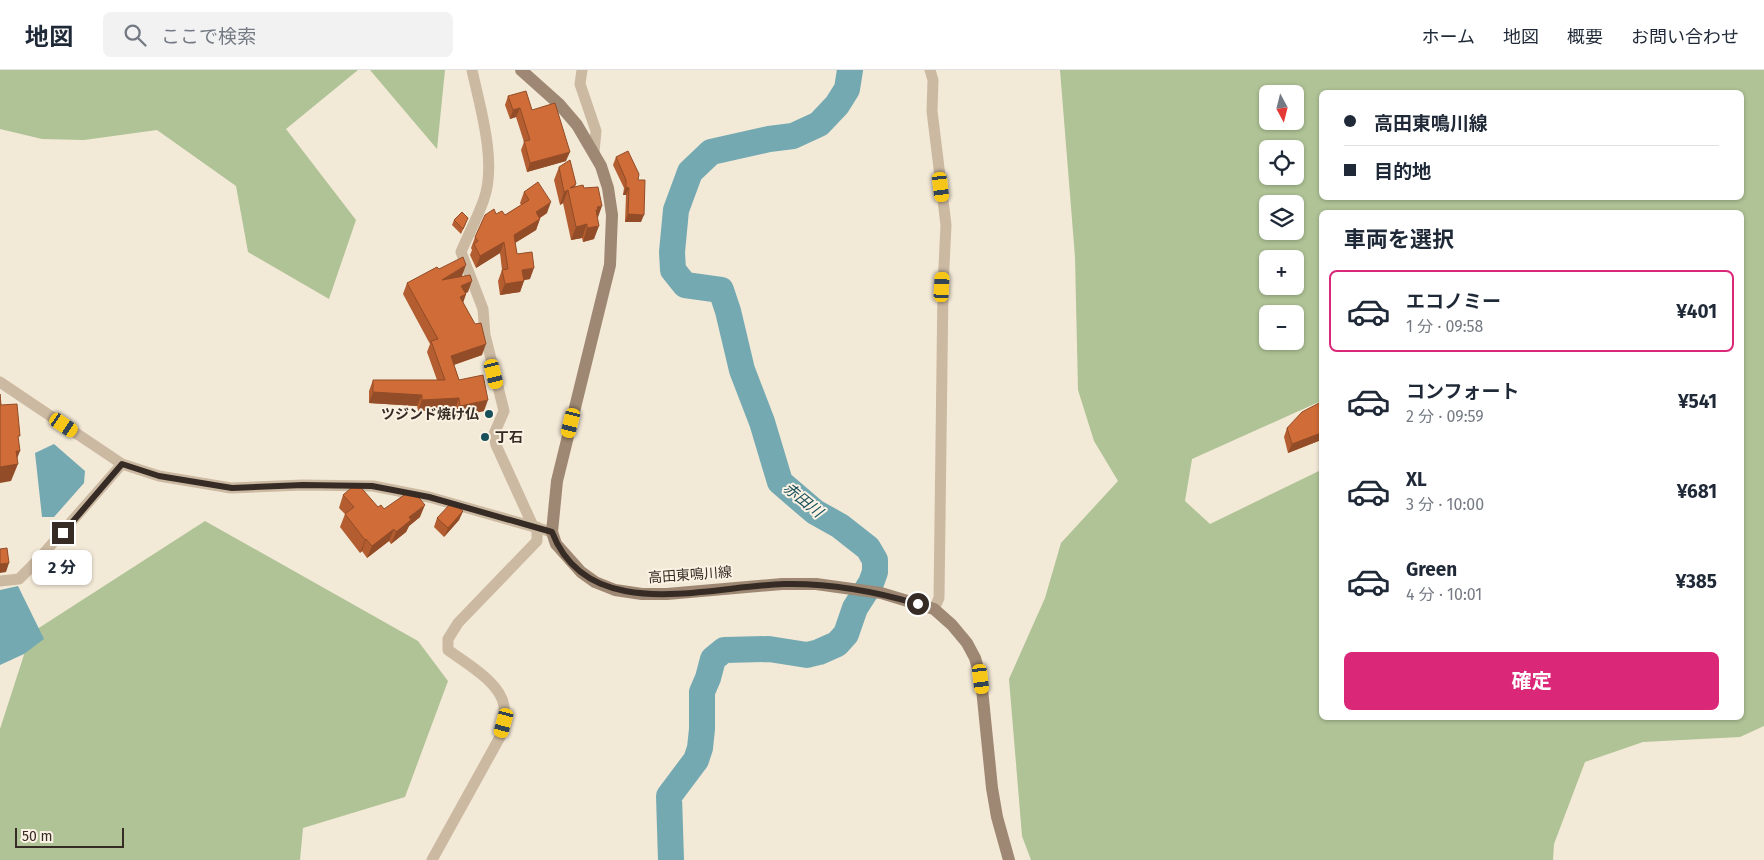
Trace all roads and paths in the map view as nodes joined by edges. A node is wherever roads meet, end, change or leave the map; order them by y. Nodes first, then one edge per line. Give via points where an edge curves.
1 (472, 70) edge
2 (520, 70) edge
3 (582, 70) edge
4 (930, 70) edge
5 (594, 152) junction
6 (0, 382) edge
7 (122, 464) junction
8 (535, 527) junction
9 (552, 532) junction
10 (0, 582) edge
11 (934, 609) junction
12 (432, 860) edge
13 (1009, 860) edge

1 - 8 street via 484,120 489,168 484,198 461,252 483,309 484,335 504,411 494,434 496,445
2 - 5 main road via 559,104 577,124
3 - 5 street via 580,84 596,131
4 - 11 street via 946,225 942,287 938,598
5 - 9 main road via 608,188 612,215 610,265 557,481
6 - 7 street
7 - 8 street via 167,477 232,488 372,486 429,497
7 - 10 street via 19,579
8 - 9 street
8 - 12 street via 537,541 458,623 448,639 448,650 498,689 504,705 504,723 500,737
9 - 11 main road, 高田東鳴川線 via 556,544 581,572 615,590 667,594 816,584 881,593
11 - 13 main road, 高田東鳴川線 via 952,625 975,658 981,679 992,788

